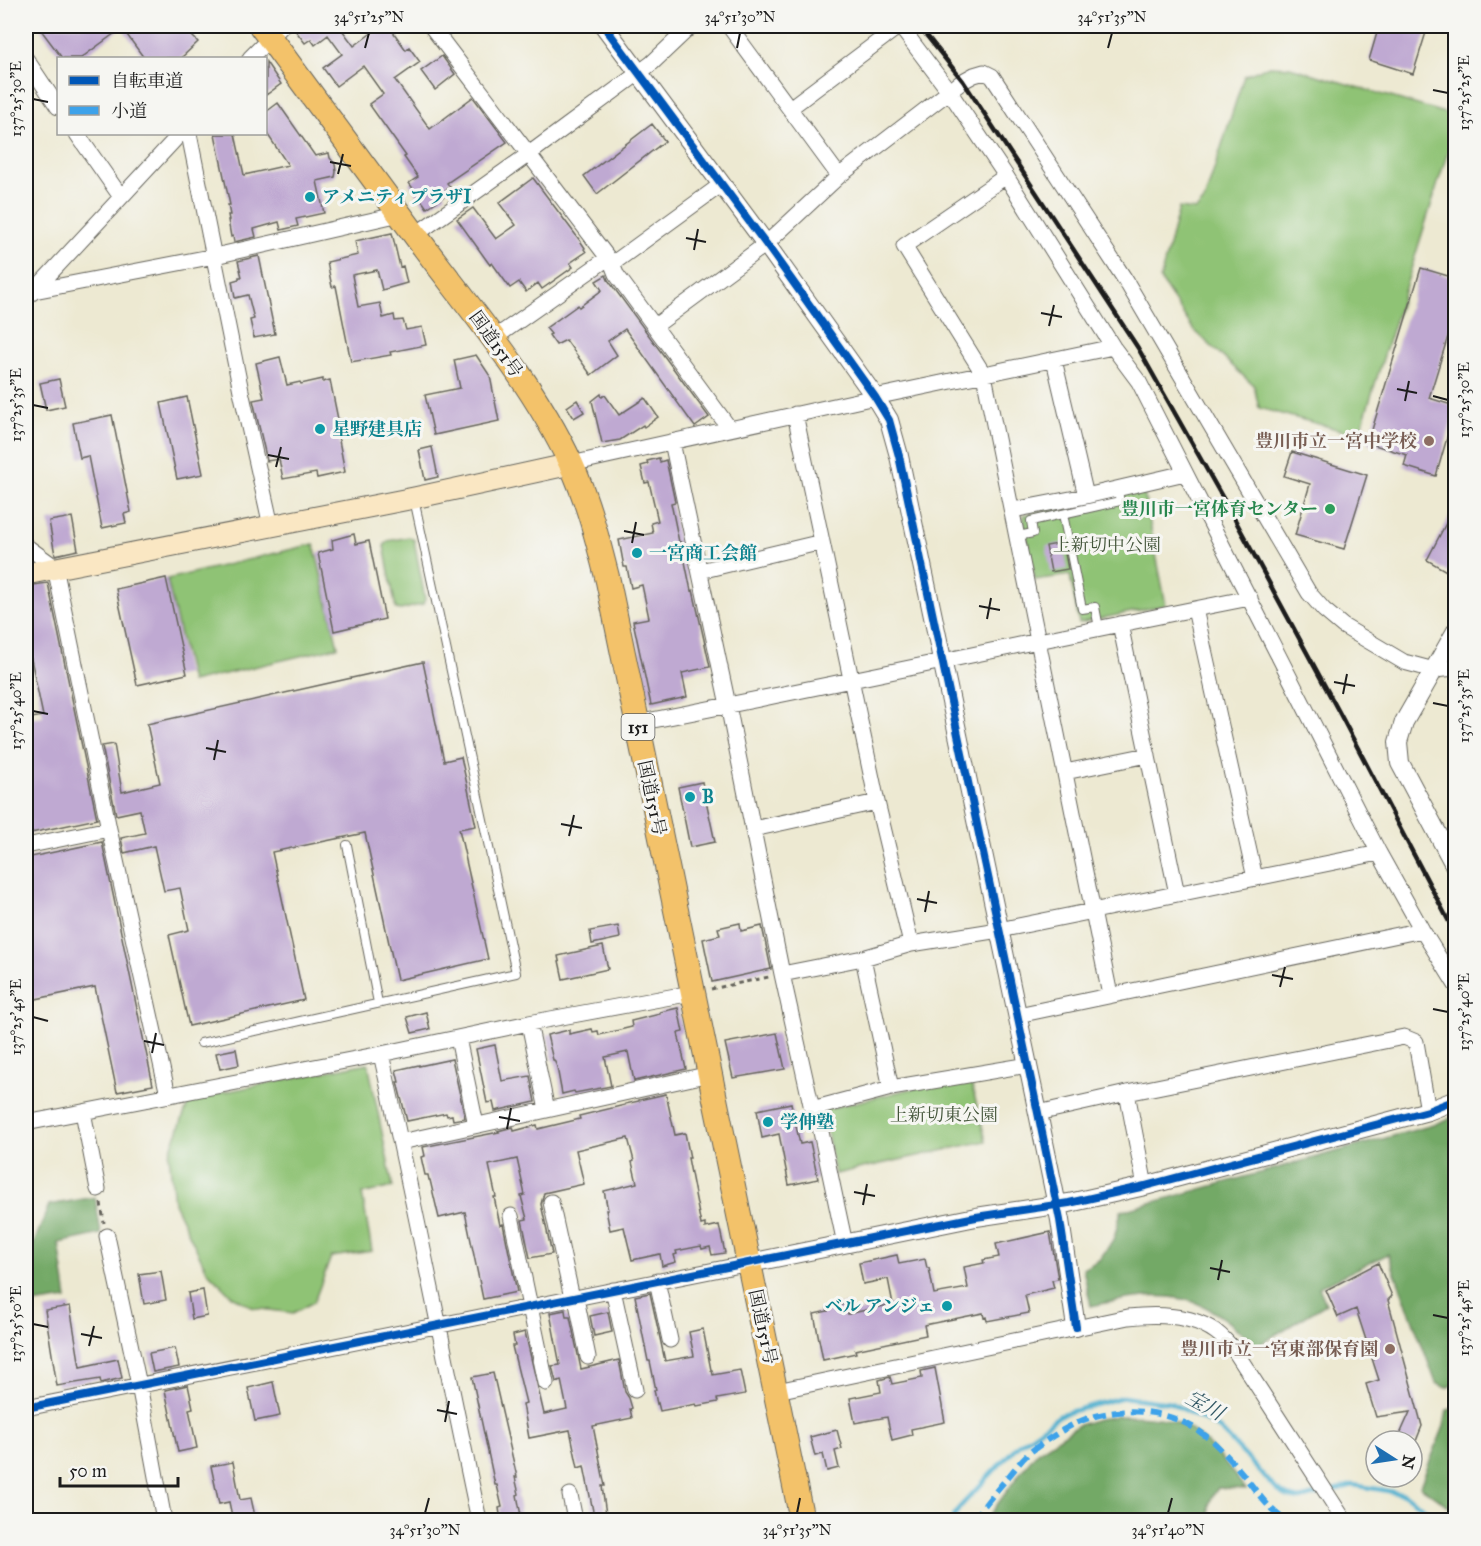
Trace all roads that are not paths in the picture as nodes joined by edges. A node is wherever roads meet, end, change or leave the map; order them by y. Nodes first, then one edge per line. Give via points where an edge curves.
1 (431, 26) edge
2 (604, 26) edge
3 (690, 26) edge
4 (729, 26) edge
5 (900, 26) edge
6 (271, 29) edge
7 (251, 57) edge
8 (26, 59) edge
9 (639, 72) junction
10 (950, 91) junction
11 (57, 106) edge
12 (790, 108) junction
13 (78, 135) edge
14 (179, 135) edge
15 (189, 135) edge
16 (529, 154) junction
17 (839, 176) junction
18 (1006, 176) junction
19 (722, 184) junction
20 (121, 197) junction
21 (399, 214) junction
22 (415, 235) junction
23 (766, 244) junction
24 (214, 256) junction
25 (610, 261) junction
26 (28, 294) edge
27 (655, 326) junction
28 (493, 339) junction
29 (1113, 347) junction
30 (1054, 360) junction
31 (984, 375) junction
32 (875, 397) junction
33 (795, 414) junction
34 (730, 429) junction
35 (672, 442) junction
36 (571, 464) junction
37 (1185, 473) junction
38 (1117, 488) junction
39 (1086, 496) junction
40 (414, 498) junction
41 (1012, 510) junction
42 (1063, 514) junction
43 (271, 526) junction
44 (1018, 536) junction
45 (822, 543) junction
46 (26, 546) edge
47 (55, 567) junction
48 (700, 571) junction
49 (26, 574) edge
50 (1250, 598) junction
51 (1195, 609) junction
52 (1120, 624) junction
53 (1099, 628) junction
54 (1455, 631) edge
55 (1038, 640) junction
56 (942, 662) junction
57 (1455, 668) edge
58 (1434, 670) junction
59 (852, 681) junction
60 (728, 705) junction
61 (637, 723) junction
62 (1148, 755) junction
63 (1065, 772) junction
64 (878, 802) junction
65 (109, 829) junction
66 (753, 829) junction
67 (347, 845) dead end
68 (26, 846) edge
69 (1379, 853) junction
70 (1455, 868) edge
71 (1255, 878) junction
72 (1177, 894) junction
73 (1092, 911) junction
74 (999, 930) junction
75 (1422, 930) junction
76 (912, 944) junction
77 (862, 958) junction
78 (782, 974) junction
79 (1455, 985) edge
80 (699, 992) junction
81 (1110, 995) junction
82 (378, 1004) junction
83 (1018, 1015) junction
84 (529, 1023) junction
85 (458, 1038) junction
86 (201, 1043) dead end
87 (381, 1054) junction
88 (1028, 1065) junction
89 (710, 1074) junction
90 (891, 1088) junction
91 (1127, 1093) junction
92 (168, 1095) junction
93 (1455, 1100) edge
94 (547, 1110) junction
95 (1428, 1111) junction
96 (83, 1112) junction
97 (1038, 1113) junction
98 (818, 1118) dead end
99 (26, 1123) edge
100 (476, 1125) junction
101 (401, 1142) junction
102 (1144, 1186) junction
103 (98, 1190) road end
104 (551, 1202) dead end
105 (1057, 1205) junction
106 (511, 1216) dead end
107 (107, 1236) road end
108 (845, 1244) junction
109 (750, 1263) junction
110 (657, 1281) junction
111 (613, 1290) junction
112 (574, 1298) junction
113 (531, 1307) junction
114 (438, 1326) junction
115 (1076, 1327) junction
116 (670, 1340) dead end
117 (588, 1357) dead end
118 (546, 1383) dead end
119 (139, 1385) junction
120 (635, 1390) dead end
121 (777, 1391) junction
122 (26, 1408) edge
123 (570, 1495) dead end
124 (1342, 1519) edge
125 (164, 1521) edge
126 (479, 1521) edge
127 (575, 1521) edge
128 (802, 1521) edge

1 - 16 street
2 - 9 street
3 - 9 street
4 - 12 street
5 - 10 street
5 - 12 street
6 - 7 street
6 - 21 highway, 国道151号 / 151
8 - 11 street
9 - 16 street
9 - 19 street
10 - 17 street
10 - 18 street
10 - 58 street via 974,75 984,72 992,76 1126,281 1309,593 1343,626 1404,662
12 - 17 street
13 - 20 street
14 - 20 street
15 - 24 street
16 - 22 street
16 - 25 street
17 - 23 street
18 - 29 street
18 - 31 street via 904,246
19 - 23 street
19 - 25 street
20 - 26 street
21 - 22 highway, 国道151号 / 151
21 - 24 street
22 - 28 highway, 国道151号 / 151
23 - 27 street
23 - 32 street
24 - 26 street
24 - 43 street
25 - 27 street
25 - 28 street
27 - 34 street
28 - 36 highway, 国道151号 / 151 via 553,428
29 - 30 street
29 - 37 street via 1139,382
30 - 31 street
30 - 39 street
31 - 32 street
31 - 41 street
32 - 33 street
32 - 56 street via 889,420 899,456
33 - 34 street
33 - 45 street
34 - 35 street
35 - 36 street
35 - 48 street
36 - 40 main road
36 - 61 highway, 国道151号 / 151 via 596,531
37 - 38 street
37 - 50 street
38 - 39 street
38 - 42 lane via 1120,501
39 - 41 street
40 - 43 main road
40 - 82 lane via 516,973
41 - 44 street
42 - 44 lane via 1030,521 1032,533
42 - 53 lane via 1082,609 1095,607
43 - 47 main road
44 - 55 street
45 - 48 street
45 - 59 street
46 - 47 street
47 - 49 main road
47 - 65 street
48 - 60 street
50 - 51 street
50 - 69 street
51 - 52 street
51 - 71 street
52 - 53 street
52 - 62 street
53 - 55 street
54 - 58 street
55 - 56 street
55 - 63 street
56 - 59 street
56 - 74 street
57 - 58 street
58 - 70 street via 1404,722 1398,752 1400,763
59 - 60 street
59 - 64 street
60 - 61 street
60 - 66 street
61 - 80 highway, 国道151号 / 151
62 - 63 street
62 - 72 street
63 - 73 street
64 - 66 street
64 - 76 street
65 - 68 street
65 - 92 street
66 - 78 street
67 - 82 lane
69 - 71 street
69 - 75 street
71 - 72 street
72 - 73 street
73 - 74 street
73 - 81 street
74 - 76 street
74 - 83 street
75 - 79 street
75 - 81 street
76 - 77 street
77 - 78 street
77 - 90 street
78 - 90 street via 812,1109
80 - 84 street
80 - 89 highway, 国道151号 / 151
81 - 83 street
82 - 86 lane
83 - 88 street
84 - 85 street
84 - 94 street
85 - 87 street
85 - 100 street
87 - 92 street
87 - 101 street
88 - 90 street
88 - 97 street
89 - 94 street
89 - 109 highway, 国道151号 / 151
91 - 95 street via 1404,1037 1416,1042
91 - 97 street
91 - 102 street
92 - 96 street
93 - 95 street
94 - 100 street
95 - 102 street
96 - 99 street
96 - 103 street
97 - 105 street
98 - 108 street
100 - 101 street
101 - 114 street
102 - 105 street
104 - 112 street
105 - 108 street
105 - 115 street
106 - 113 street
107 - 119 street
108 - 109 street
109 - 110 street
109 - 121 highway, 国道151号 / 151
110 - 111 street
110 - 116 street
111 - 112 street
111 - 120 street
112 - 113 street
112 - 117 street
113 - 114 street
113 - 118 street
114 - 119 street
114 - 126 street
115 - 121 street
115 - 124 street via 1154,1315 1194,1321 1214,1330 1233,1348
119 - 122 street
119 - 125 street
121 - 128 highway, 国道151号 / 151
123 - 127 street

